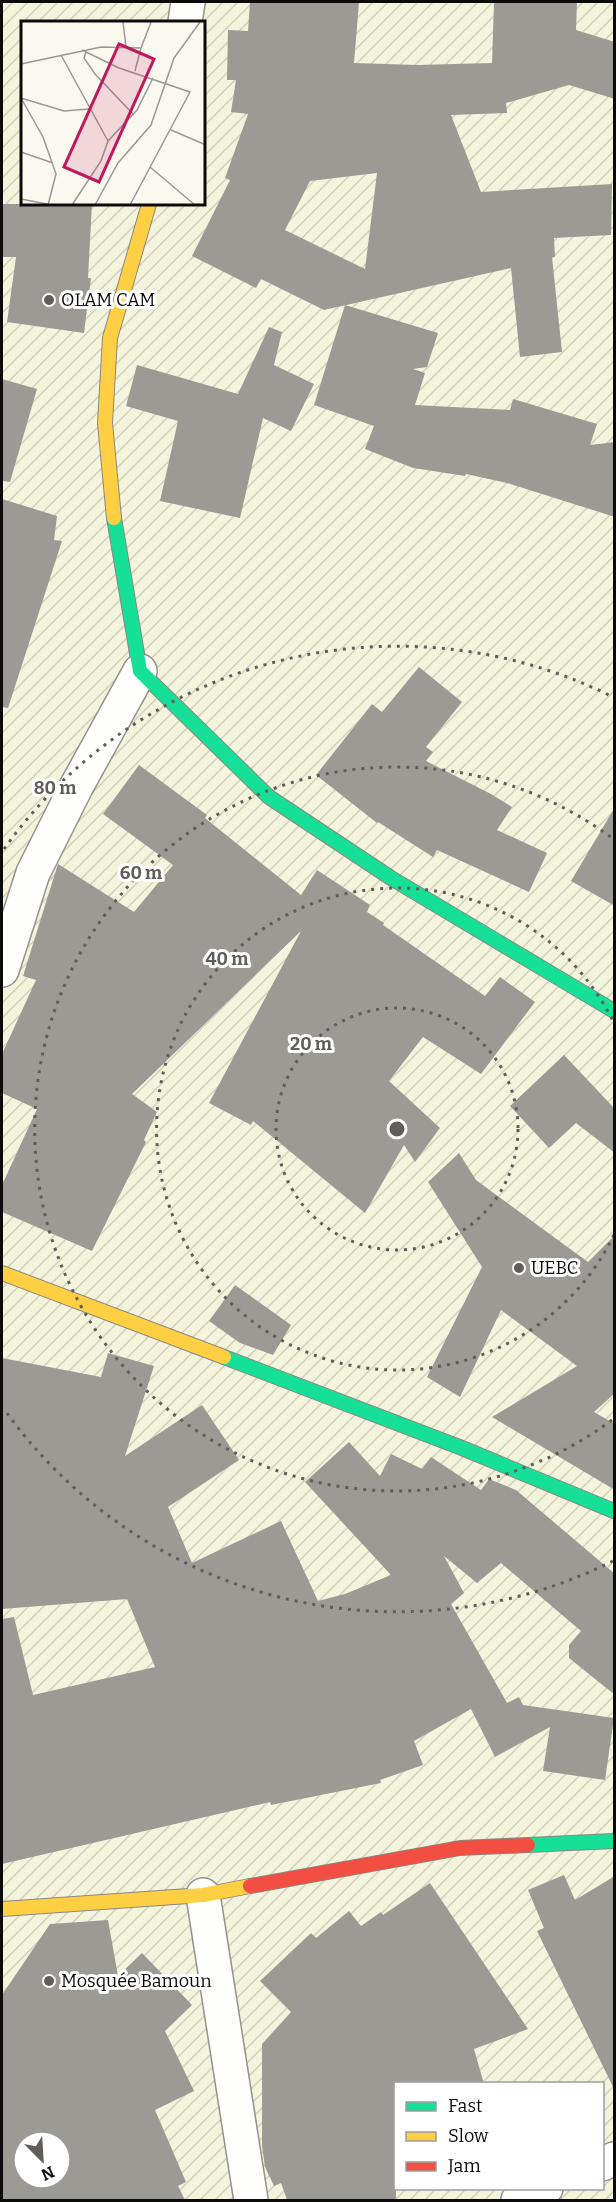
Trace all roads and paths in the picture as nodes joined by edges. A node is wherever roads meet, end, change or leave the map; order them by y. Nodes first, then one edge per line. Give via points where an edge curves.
1 (188, 2) edge
2 (184, 21) edge
3 (148, 206) edge
4 (140, 671) junction
5 (2, 970) edge
6 (615, 1011) edge
7 (2, 1273) edge
8 (615, 1512) edge
9 (615, 1841) edge
10 (203, 1895) junction
11 (2, 1910) edge
12 (541, 2190) edge
13 (250, 2200) edge
14 (518, 2200) edge

1 - 2 street
3 - 4 street via 110,338 105,423 114,520
4 - 5 street via 33,873
4 - 6 street via 269,797 391,878
7 - 8 street via 393,1420
9 - 10 street via 460,1848
10 - 11 street
10 - 13 street
12 - 14 street

